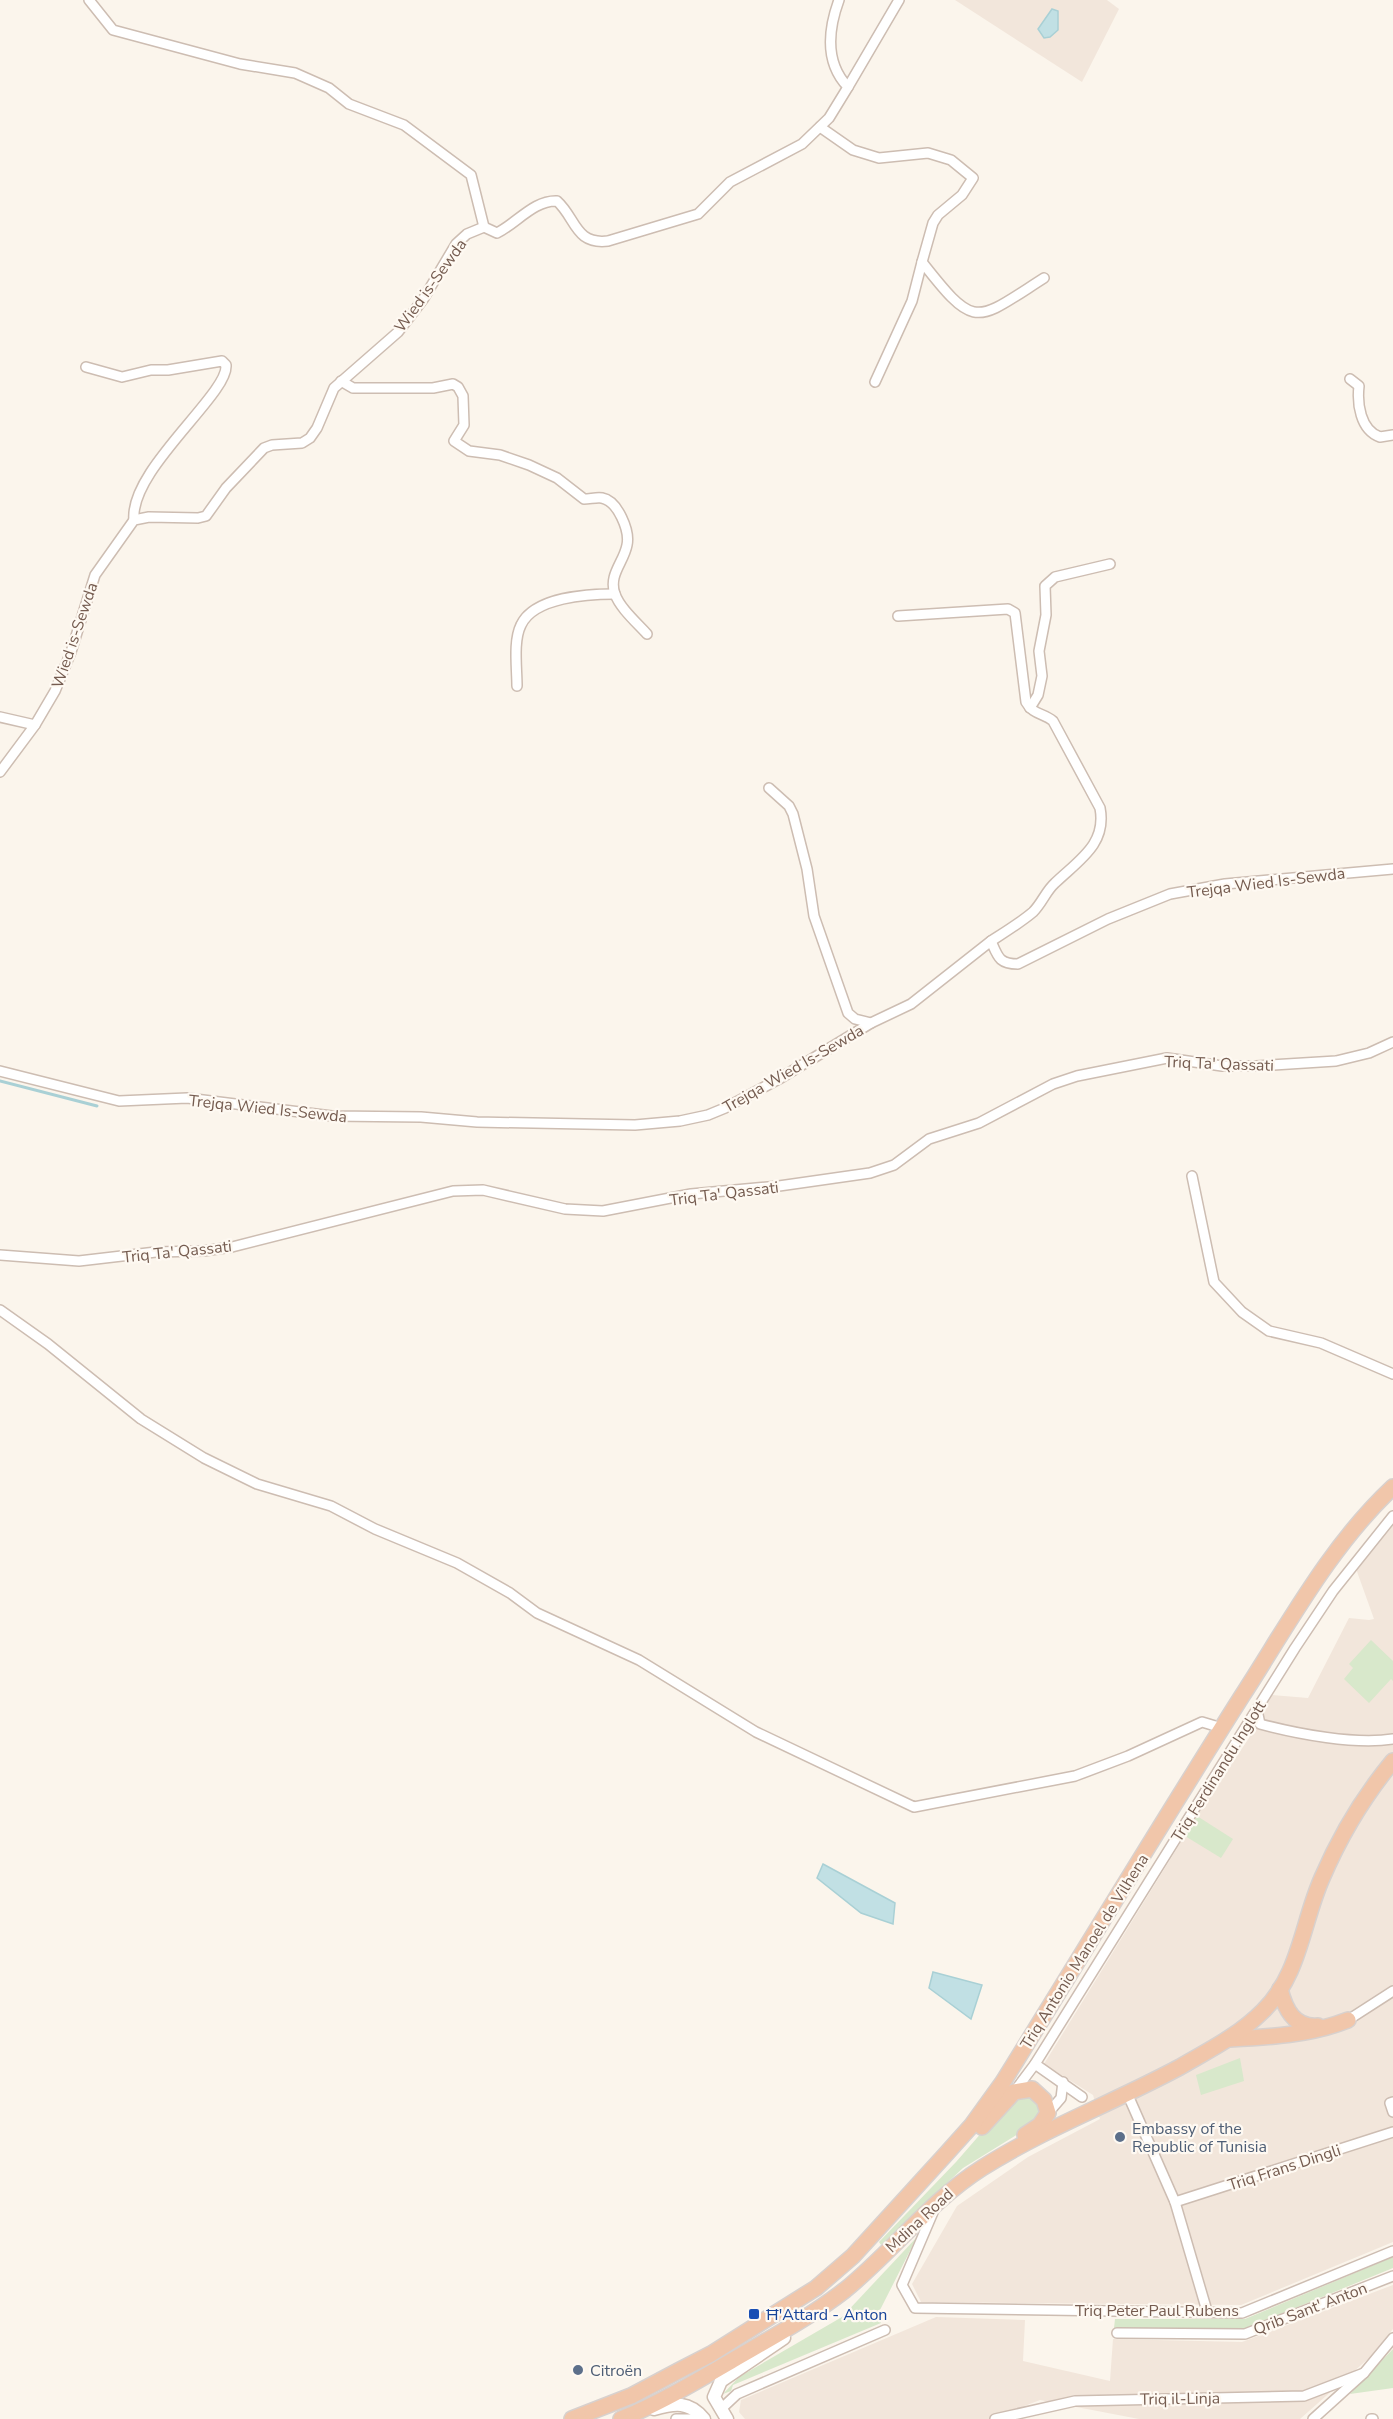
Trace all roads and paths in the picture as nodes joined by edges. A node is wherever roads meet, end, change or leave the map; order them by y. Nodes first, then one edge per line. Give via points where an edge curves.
1 (89, 0) edge
2 (839, 0) edge
3 (899, 0) edge
4 (848, 87) junction
5 (820, 128) junction
6 (484, 227) junction
7 (922, 262) junction
8 (1044, 278) dead end
9 (86, 367) dead end
10 (1350, 379) dead end
11 (341, 381) junction
12 (875, 382) dead end
13 (1393, 435) edge
14 (134, 520) junction
15 (1110, 564) dead end
16 (615, 594) junction
17 (898, 616) dead end
18 (647, 634) dead end
19 (517, 686) dead end
20 (1030, 708) junction
21 (0, 717) edge
22 (35, 724) junction
23 (0, 772) edge
24 (769, 788) dead end
25 (1393, 869) edge
26 (991, 941) junction
27 (871, 1023) junction
28 (1393, 1042) edge
29 (0, 1071) edge
30 (1192, 1176) dead end
31 (0, 1255) edge
32 (0, 1310) edge
33 (1393, 1374) edge
34 (1393, 1487) edge
35 (1393, 1516) edge
36 (1257, 1710) junction
37 (1222, 1728) junction
38 (1393, 1738) edge
39 (1393, 1761) edge
40 (1280, 1989) junction
41 (1393, 1991) edge
42 (1348, 2020) junction
43 (1230, 2039) junction
44 (1035, 2064) junction
45 (1063, 2082) junction
46 (1014, 2092) junction
47 (1082, 2097) dead end
48 (1129, 2098) junction
49 (1393, 2102) edge
50 (1393, 2112) edge
51 (1048, 2113) junction
52 (1393, 2132) edge
53 (943, 2196) junction
54 (1175, 2202) junction
55 (1393, 2251) edge
56 (853, 2256) junction
57 (1393, 2276) edge
58 (1207, 2311) junction
59 (799, 2322) junction
60 (885, 2330) dead end
61 (1117, 2332) dead end
62 (1393, 2338) edge
63 (1364, 2373) junction
64 (724, 2414) edge
65 (627, 2416) edge
66 (572, 2419) edge
67 (676, 2419) edge
68 (695, 2419) edge
69 (704, 2419) edge
70 (995, 2419) edge
71 (1313, 2419) edge

1 - 6 street via 113,30 240,64 295,73 329,88 349,104 404,125 471,175
2 - 4 street via 832,63
3 - 4 street, Wied is-Sewda
4 - 5 street, Wied is-Sewda
5 - 6 street, Wied is-Sewda via 789,152 730,182 698,214 608,241 588,240 556,201 548,200 497,233
5 - 7 street via 853,150 879,158 928,153 951,160 973,178 962,195 938,214
6 - 11 street, Wied is-Sewda via 456,244 410,318
7 - 8 street via 947,293 973,313 992,311
7 - 12 street via 912,301
9 - 14 street via 122,377 222,361 226,364 227,370 213,392 150,475 134,507
10 - 13 street via 1359,386 1358,409 1372,433 1380,437
11 - 14 street, Wied is-Sewda via 329,396 310,438 302,443 264,448 207,516
11 - 16 street via 353,388 433,388 453,384 463,396 464,425 454,441 461,447 516,459 557,478 584,499 608,501 627,534 627,546 614,574
14 - 22 street, Wied is-Sewda via 95,575 71,652 55,691
15 - 20 street via 1055,577 1045,586 1046,615 1039,651 1042,676
16 - 18 street
16 - 19 street via 570,597 529,614 518,638
17 - 20 street via 1012,610 1017,617 1023,689
20 - 26 street via 1053,722 1095,794 1103,821 1100,833 1081,861 1054,884 1032,913
21 - 22 street
22 - 23 street, Wied is-Sewda
24 - 27 street via 793,814 814,916 848,1013
25 - 26 street, Trejqa Wied Is-Sewda via 1225,884 1170,894 1108,919 1018,964 1000,959
26 - 27 street, Trejqa Wied Is-Sewda via 922,997
27 - 29 street, Trejqa Wied Is-Sewda via 725,1108 694,1119 650,1124 345,1117 195,1099 119,1101
28 - 31 street, Triq Ta' Qassati via 1336,1061 1222,1066 1167,1058 1077,1076 979,1122 929,1139 894,1165 858,1175 691,1194 603,1211 565,1209 483,1190 461,1190 232,1247 79,1261
30 - 33 street via 1214,1282 1242,1312 1269,1331 1321,1343
32 - 37 street via 141,1419 204,1458 257,1484 331,1506 457,1563 537,1613 639,1660 756,1732 914,1807 1075,1776 1202,1722
34 - 37 highway, Triq Antonio Manoel de Vilhena via 1346,1538
35 - 36 street, Triq Ferdinandu Inglott via 1333,1590
36 - 38 street via 1260,1724 1295,1733 1378,1741
36 - 44 street, Triq Ferdinandu Inglott
37 - 56 highway, Triq Antonio Manoel de Vilhena via 1003,2082 972,2125
39 - 40 highway via 1367,1794 1337,1847 1321,1880 1294,1966
40 - 42 highway via 1284,2006 1299,2023 1311,2027
40 - 43 highway via 1264,2010
41 - 42 street
42 - 43 highway via 1322,2030
43 - 48 highway, Mdina Road
44 - 45 street
44 - 46 street, Triq Ferdinandu Inglott
45 - 47 street
45 - 51 street via 1061,2098
46 - 51 highway via 1032,2089 1044,2100
46 - 56 highway via 963,2151 893,2222
48 - 53 highway, Mdina Road via 1031,2140
48 - 54 street
49 - 50 street
51 - 53 highway via 1040,2125 977,2167
52 - 54 street, Triq Frans Dingli
53 - 58 street, Triq Peter Paul Rubens via 902,2285 915,2308
53 - 59 highway, Mdina Road via 846,2289
54 - 58 street
55 - 58 street, Triq Peter Paul Rubens via 1242,2313
56 - 66 highway, Triq Antonio Manoel de Vilhena via 816,2288 711,2354 631,2396
57 - 61 street, Qrib Sant' Anton via 1245,2334
59 - 64 main road via 784,2339 721,2381 714,2397
59 - 65 highway, Mdina Road
60 - 64 street via 737,2394
62 - 63 street
63 - 70 street, Triq il-Linja via 1304,2396 1074,2401
63 - 71 street
65 - 69 main road via 676,2403 696,2409
67 - 68 street

